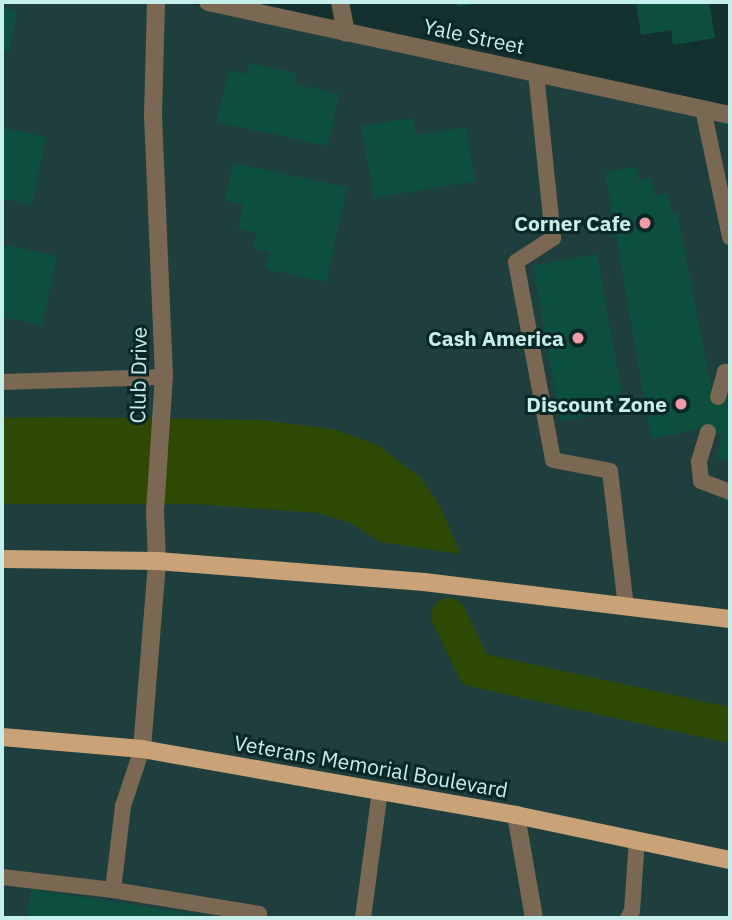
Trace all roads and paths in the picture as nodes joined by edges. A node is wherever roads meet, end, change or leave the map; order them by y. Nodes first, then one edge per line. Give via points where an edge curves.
1 (156, 2) edge
2 (208, 2) edge
3 (340, 2) edge
4 (346, 32) junction
5 (536, 73) junction
6 (703, 109) junction
7 (730, 116) edge
8 (730, 237) edge
9 (730, 372) edge
10 (164, 377) junction
11 (2, 382) edge
12 (718, 397) dead end
13 (708, 432) dead end
14 (730, 492) edge
15 (2, 559) edge
16 (157, 561) junction
17 (626, 607) junction
18 (730, 619) edge
19 (2, 737) edge
20 (142, 749) junction
21 (380, 791) junction
22 (516, 815) junction
23 (637, 840) junction
24 (730, 860) edge
25 (2, 877) edge
26 (113, 890) junction
27 (258, 918) edge
28 (363, 918) edge
29 (534, 918) edge
30 (628, 918) edge

1 - 10 street, Club Drive via 153,116
2 - 4 street, Yale Street
3 - 4 street
4 - 5 street, Yale Street
5 - 6 street, Yale Street
5 - 17 lane via 553,238 516,262 553,460 610,471
6 - 7 street, Yale Street
6 - 8 lane
9 - 12 lane via 725,372
10 - 11 lane
10 - 16 street, Club Drive via 155,511
13 - 14 lane via 699,462 701,481
15 - 16 main road
16 - 17 main road via 437,583
16 - 20 street, Club Drive
17 - 18 main road
19 - 20 main road, Veterans Memorial Boulevard
20 - 21 main road, Veterans Memorial Boulevard
20 - 26 lane via 122,806
21 - 22 main road, Veterans Memorial Boulevard
21 - 28 lane
22 - 23 main road, Veterans Memorial Boulevard
22 - 29 street
23 - 24 main road, Veterans Memorial Boulevard
23 - 30 lane
25 - 26 lane
26 - 27 lane via 259,914

